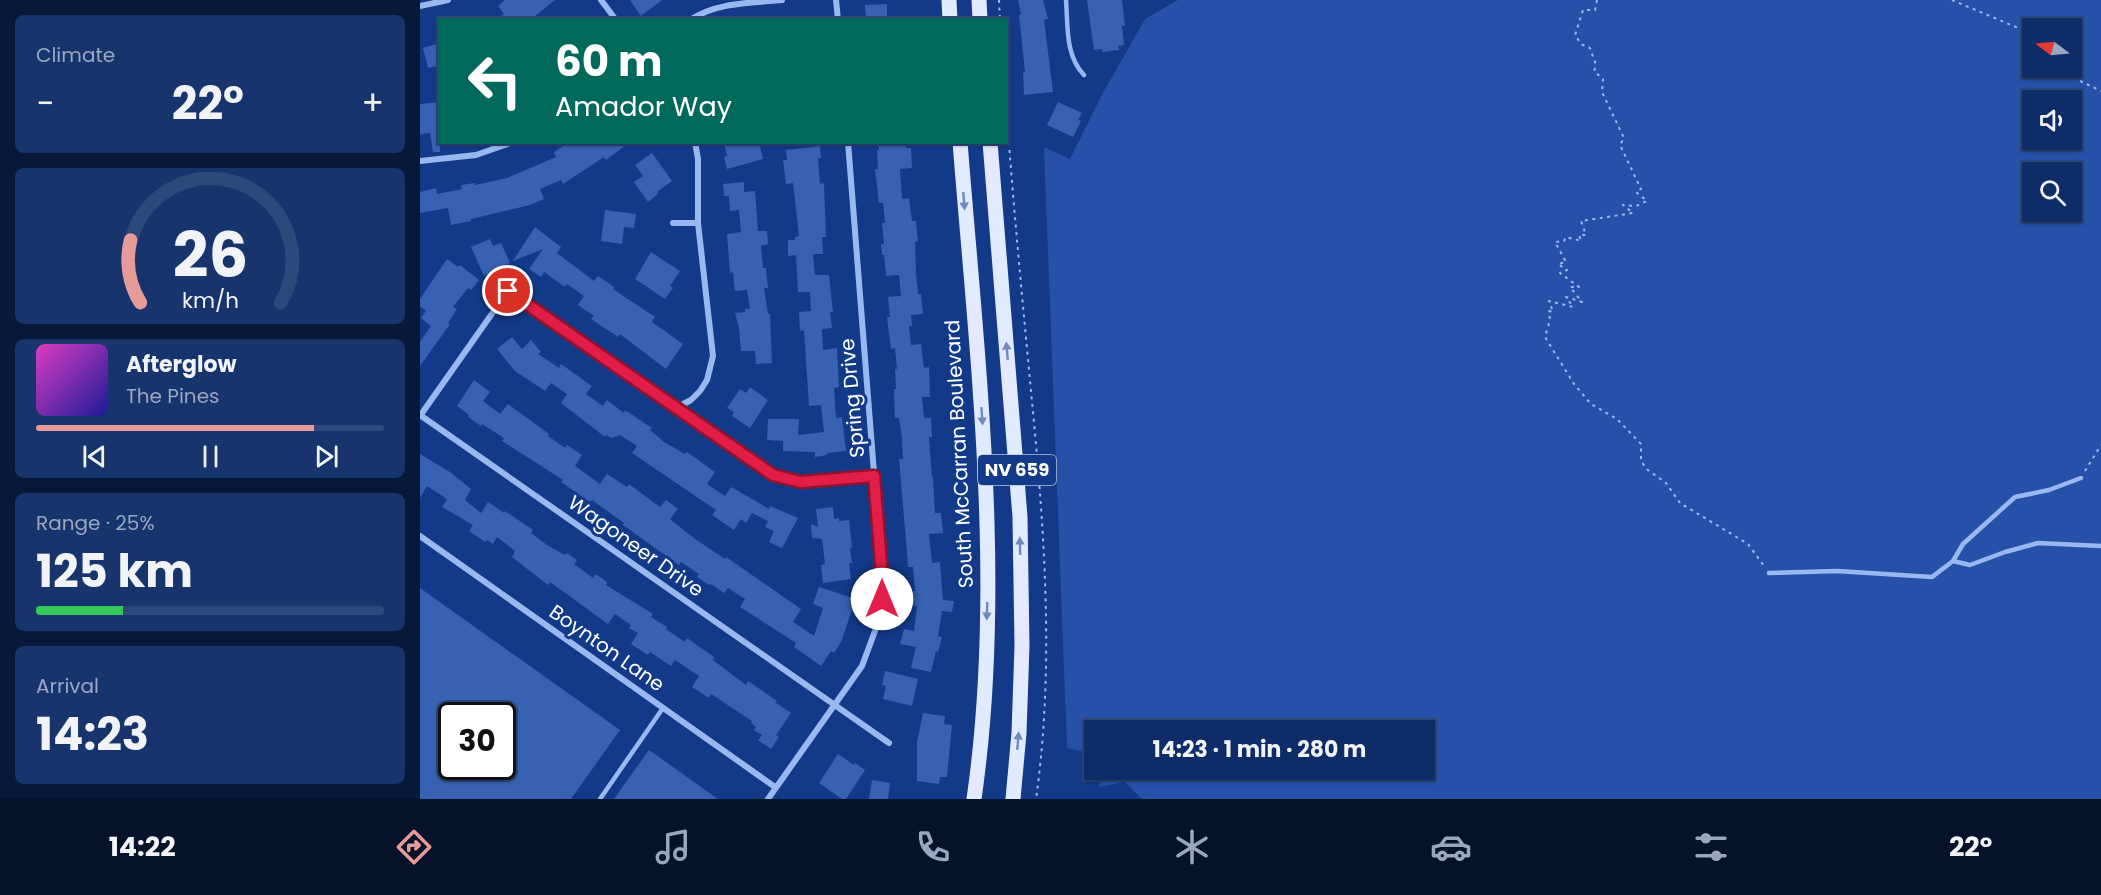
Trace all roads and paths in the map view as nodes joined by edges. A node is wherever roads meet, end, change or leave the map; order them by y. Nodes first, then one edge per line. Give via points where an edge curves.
1 (448, 0) edge
2 (601, 0) edge
3 (782, 0) edge
4 (836, 0) edge
5 (949, 0) edge
6 (979, 0) edge
7 (999, 0) edge
8 (1066, 0) edge
9 (1597, 0) edge
10 (1952, 0) edge
11 (420, 6) edge
12 (614, 18) edge
13 (694, 18) edge
14 (838, 18) edge
15 (950, 18) edge
16 (980, 18) edge
17 (1000, 18) edge
18 (2022, 30) edge
19 (1084, 75) dead end
20 (2074, 78) edge
21 (2101, 91) edge
22 (1008, 127) edge
23 (507, 144) edge
24 (695, 144) edge
25 (848, 144) edge
26 (960, 144) edge
27 (990, 144) edge
28 (420, 161) edge
29 (673, 223) dead end
30 (698, 224) junction
31 (676, 408) junction
32 (420, 415) edge
33 (2101, 446) edge
34 (874, 476) junction
35 (2081, 478) joint
36 (420, 536) edge
37 (2101, 546) edge
38 (1953, 561) junction
39 (1769, 573) joint
40 (834, 704) junction
41 (663, 708) junction
42 (889, 743) dead end
43 (776, 788) junction
44 (600, 799) edge
45 (769, 799) edge
46 (974, 799) edge
47 (1013, 799) edge
48 (1036, 799) edge

1 - 11 street
2 - 12 street
3 - 13 street via 733,4
4 - 14 street
5 - 15 main road
6 - 16 main road
7 - 17 path
8 - 19 lane via 1071,56
9 - 39 path via 1595,10 1583,10 1575,35 1590,48 1594,71 1603,79 1602,92 1624,138 1620,145 1641,189 1636,192 1647,201 1636,206 1623,205 1633,213 1581,221 1586,236 1579,235 1581,241 1566,237 1555,242 1566,262 1558,264 1567,270 1560,273 1579,288 1570,287 1582,302 1566,297 1573,307 1549,301 1552,312 1549,311 1545,337 1574,384 1641,444 1645,468 1666,483 1680,503 1748,544
10 - 18 path
20 - 21 path
22 - 48 path via 1044,531 1046,643
23 - 28 street via 476,154
24 - 30 street
25 - 34 street, Spring Drive
26 -> 46 main road, South McCarran Boulevard / NV 659 via 986,491 988,572 986,656
47 -> 27 main road, NV 659 via 1022,646 1020,517
29 - 30 street
30 - 31 street via 713,356 700,391
31 - 32 street via 508,291
31 - 34 street via 763,469 786,480
32 - 40 street, Wagoneer Drive
33 - 35 path
34 - 40 street, Spring Drive via 882,575 878,623 862,666
35 - 38 lane via 2015,497 1963,544
36 - 41 street, Boynton Lane
37 - 38 lane via 2038,543 1970,565
38 - 39 lane via 1932,577 1837,570
40 - 42 street, Wagoneer Drive
40 - 43 street, Spring Drive
41 - 43 street, Boynton Lane
41 - 44 lane
43 - 45 street, Spring Drive

